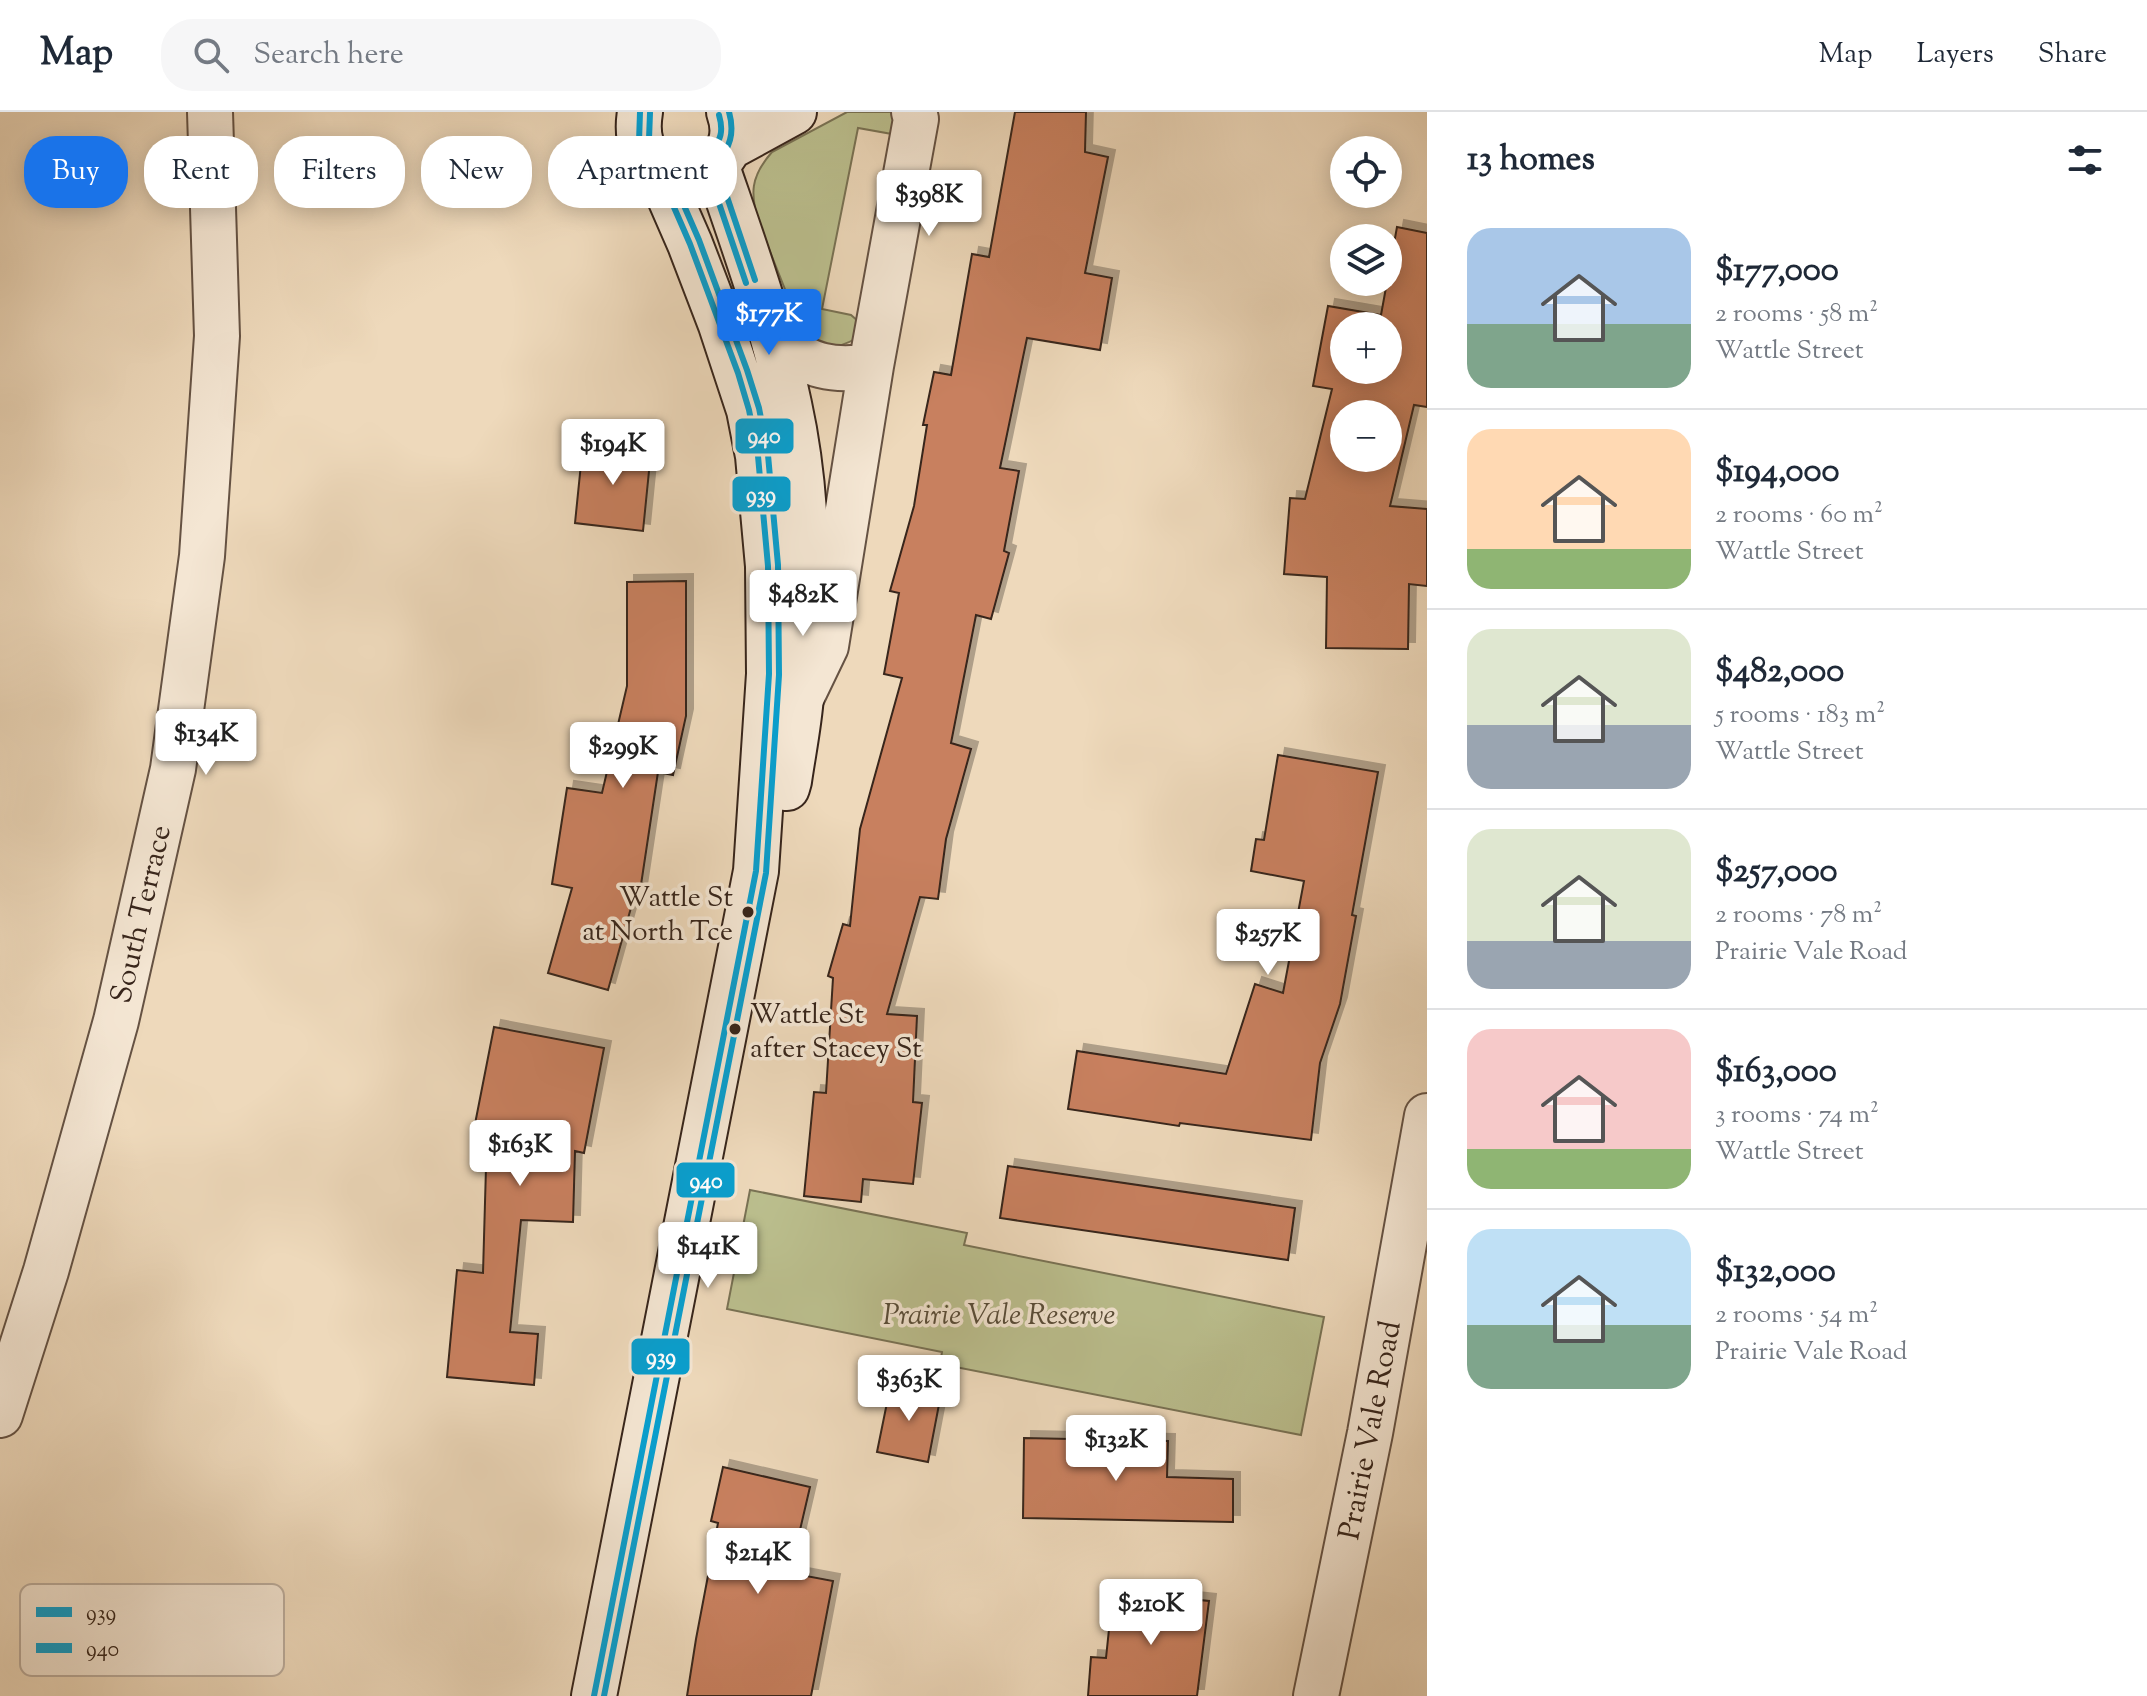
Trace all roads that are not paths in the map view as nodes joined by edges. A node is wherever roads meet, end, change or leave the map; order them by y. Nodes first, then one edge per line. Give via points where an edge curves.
1 (210, 112) edge
2 (640, 112) edge
3 (794, 112) edge
4 (914, 112) edge
5 (639, 136) edge
6 (737, 136) edge
7 (737, 200) edge
8 (674, 208) edge
9 (775, 345) junction
10 (871, 366) junction
11 (801, 698) junction
12 (756, 871) junction
13 (1427, 1116) edge
14 (0, 1415) edge
15 (594, 1696) edge
16 (1316, 1696) edge

1 - 14 street, South Terrace via 217,336 202,556 173,769 116,1021
2 - 5 street
3 - 6 street
4 - 10 street
7 - 9 street
8 - 12 street via 738,373 758,456 768,566 769,659
9 - 10 street via 813,364
9 - 11 street via 804,506
10 - 11 street via 826,646
11 - 12 street via 789,781
12 - 15 street
13 - 16 street, Prairie Vale Road

